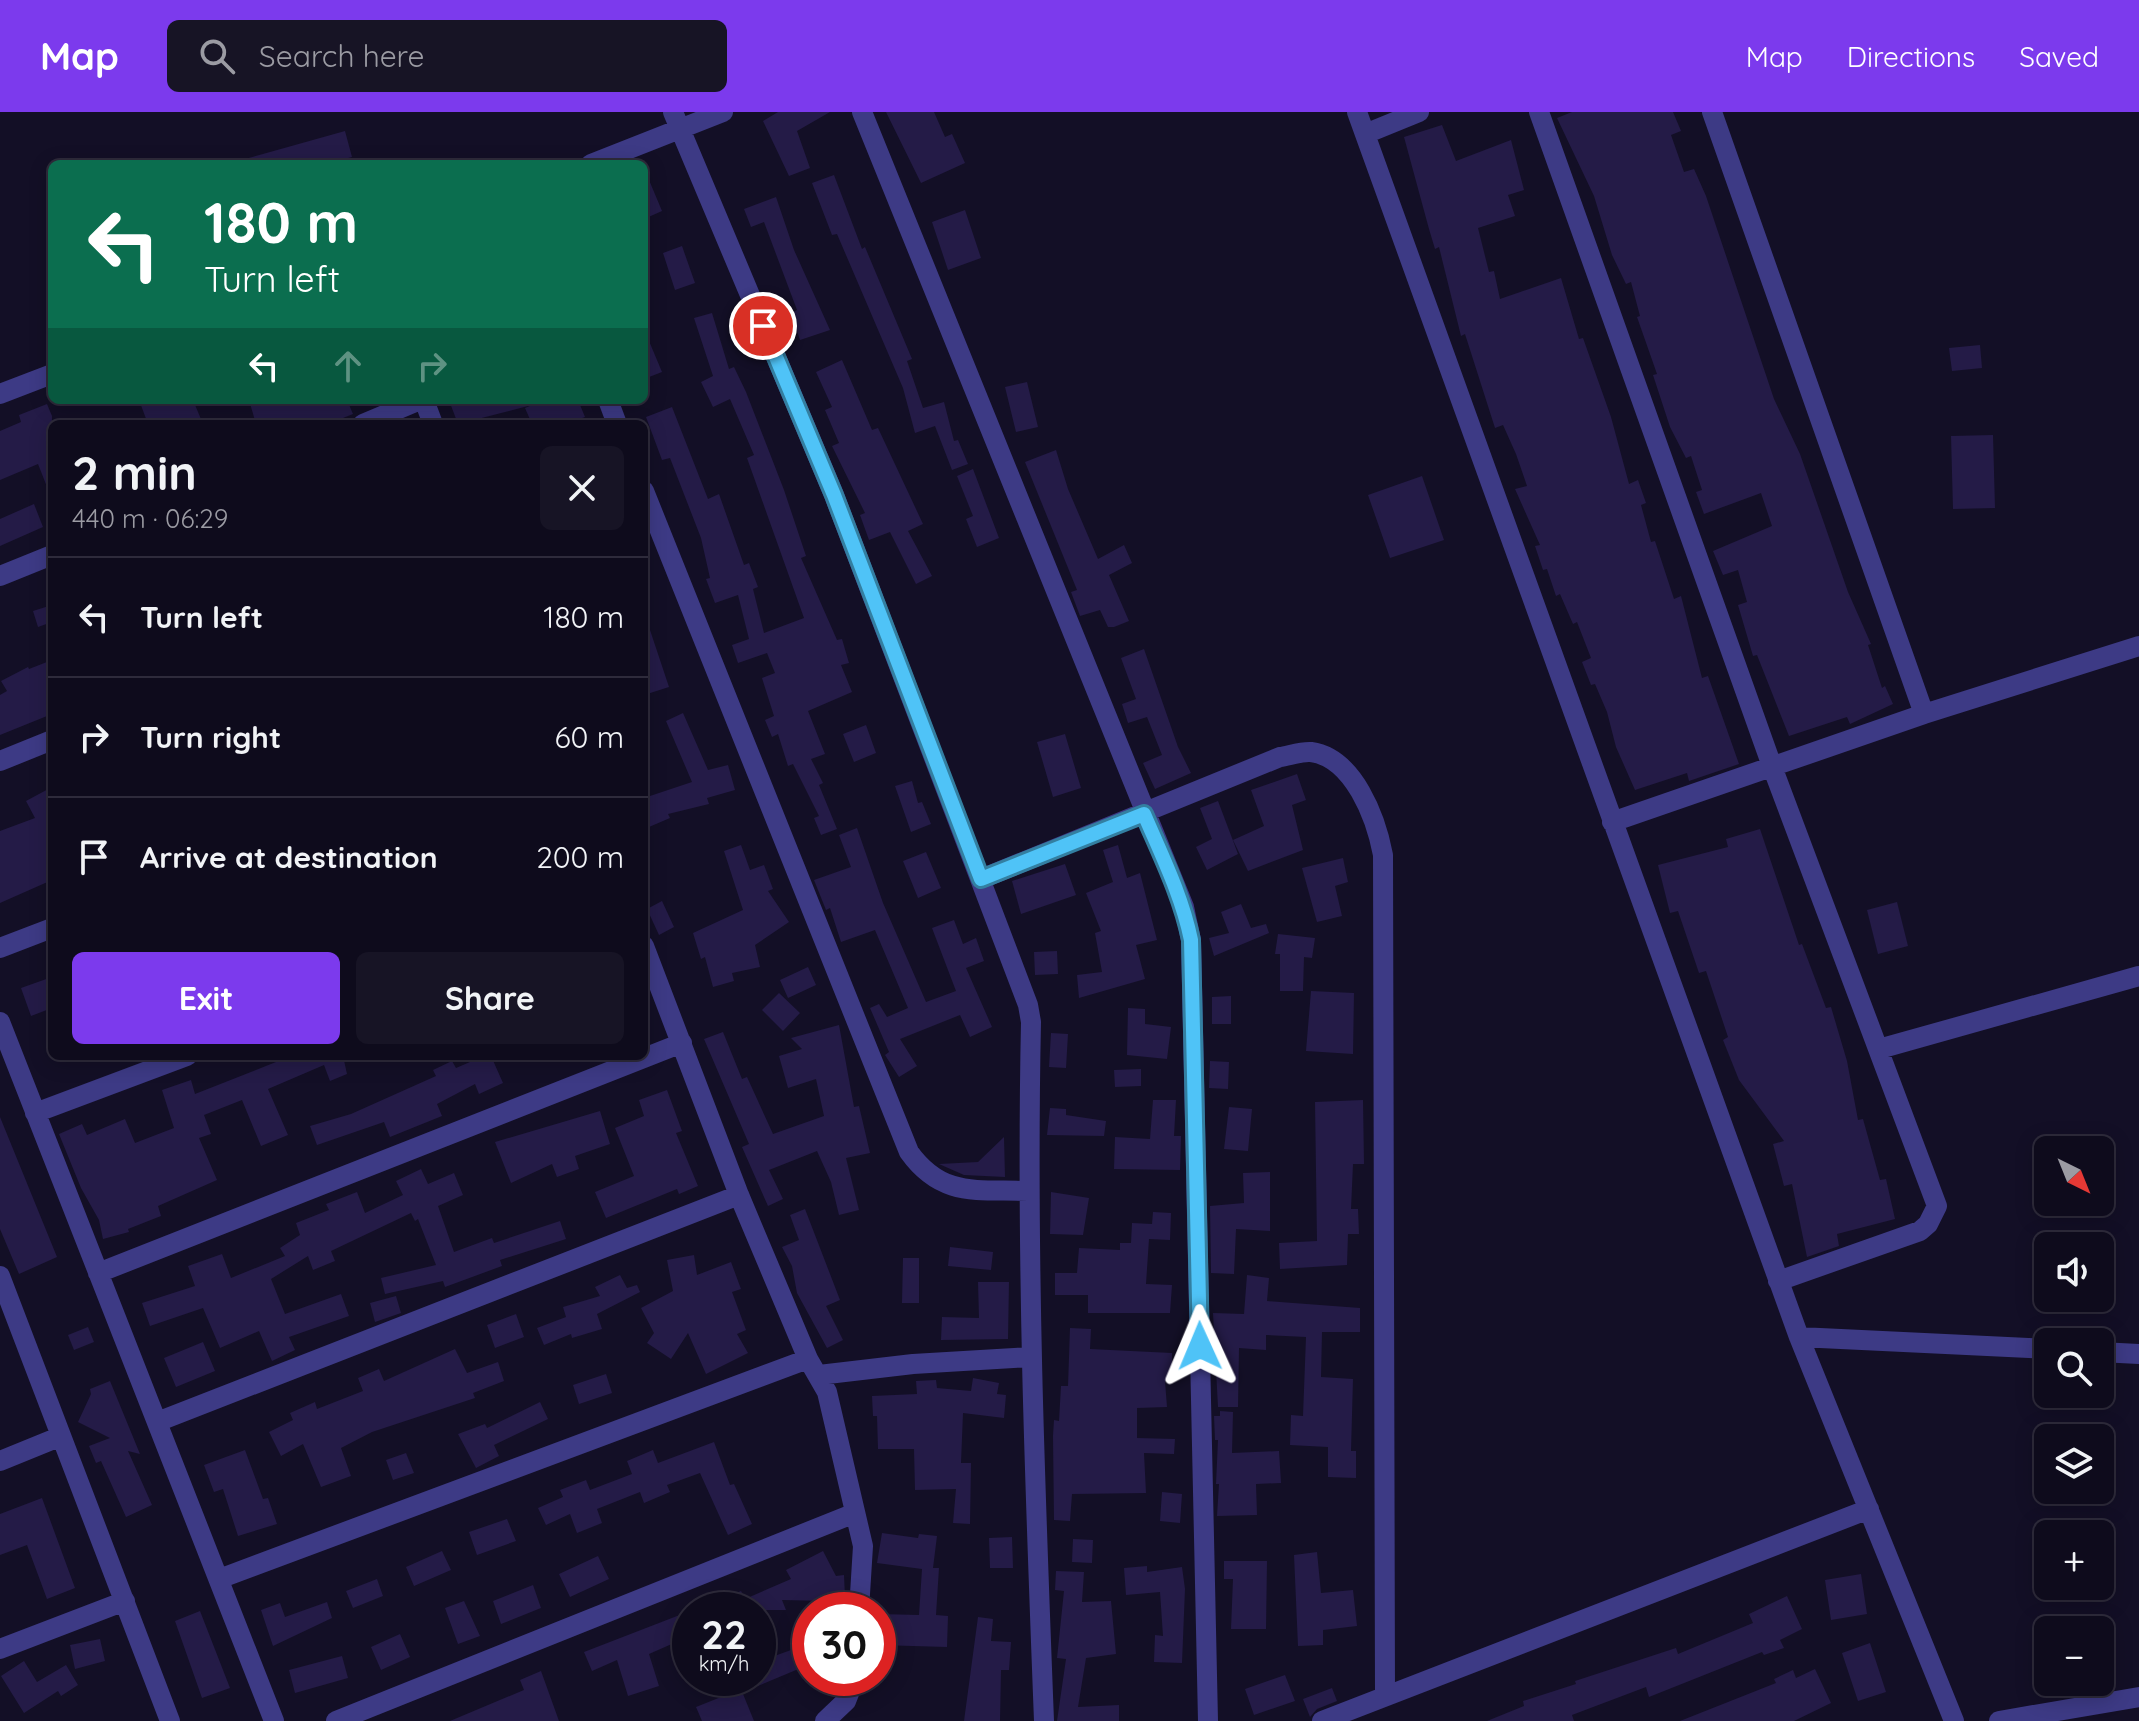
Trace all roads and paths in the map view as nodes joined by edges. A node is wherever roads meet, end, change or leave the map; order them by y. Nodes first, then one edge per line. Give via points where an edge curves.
1 (723, 112) edge
2 (862, 112) edge
3 (1357, 112) edge
4 (1419, 112) edge
5 (1539, 112) edge
6 (1712, 112) edge
7 (677, 121) edge
8 (1365, 134) junction
9 (599, 160) edge
10 (48, 376) edge
11 (0, 394) edge
12 (412, 404) edge
13 (373, 420) edge
14 (648, 501) edge
15 (48, 557) edge
16 (0, 576) edge
17 (2139, 646) edge
18 (1924, 714) junction
19 (48, 742) edge
20 (0, 761) edge
21 (1773, 769) junction
22 (1144, 814) junction
23 (1612, 822) junction
24 (981, 879) junction
25 (48, 930) edge
26 (0, 948) edge
27 (648, 956) edge
28 (2139, 976) edge
29 (0, 1022) edge
30 (682, 1043) junction
31 (1879, 1049) junction
32 (648, 1056) edge
33 (176, 1060) edge
34 (639, 1060) edge
35 (35, 1113) junction
36 (1028, 1191) junction
37 (739, 1195) junction
38 (98, 1273) junction
39 (1778, 1281) junction
40 (2, 1286) edge
41 (1799, 1337) junction
42 (2034, 1348) edge
43 (2114, 1353) edge
44 (2139, 1354) edge
45 (1030, 1357) junction
46 (813, 1367) junction
47 (157, 1422) junction
48 (59, 1437) junction
49 (0, 1461) edge
50 (1869, 1509) junction
51 (855, 1513) junction
52 (219, 1579) junction
53 (860, 1592) edge
54 (125, 1601) junction
55 (0, 1649) edge
56 (848, 1696) edge
57 (1385, 1696) junction
58 (2139, 1697) edge
59 (170, 1721) edge
60 (274, 1721) edge
61 (336, 1721) edge
62 (825, 1721) edge
63 (1044, 1721) edge
64 (1208, 1721) edge
65 (1322, 1721) edge
66 (1954, 1721) edge
67 (1999, 1721) edge

1 - 7 street
2 - 22 street
3 - 8 street
4 - 8 street
5 - 21 street
6 - 18 street
7 - 9 street
7 - 24 street via 834,495
8 - 23 street
10 - 11 street
12 - 13 street
14 - 36 street via 909,1152 929,1175 955,1189
15 - 16 street
17 - 18 street
18 - 21 street
19 - 20 street
21 - 23 street
21 - 31 street
22 - 24 street
22 - 57 street via 1280,757 1310,752 1337,764 1364,796 1376,821 1383,855
22 - 64 street via 1184,907 1191,940
23 - 39 street
24 - 36 street via 1031,1022
25 - 26 street
27 - 30 street
28 - 31 street
29 - 35 street
30 - 32 street
30 - 37 street
31 - 39 street via 1934,1195 1933,1217 1920,1231
33 - 35 street
34 - 38 street
35 - 38 street
36 - 45 street
37 - 46 street
37 - 47 street
38 - 47 street
39 - 41 street
40 - 48 street
41 - 42 street
41 - 50 street
43 - 44 street
45 - 46 street
45 - 63 street
46 - 51 street via 827,1392
46 - 52 street
47 - 52 street
48 - 49 street
48 - 54 street
50 - 57 street
50 - 66 street
51 - 53 street via 863,1546
51 - 61 street
52 - 60 street
54 - 55 street
54 - 59 street
56 - 62 street
57 - 65 street
58 - 67 street

